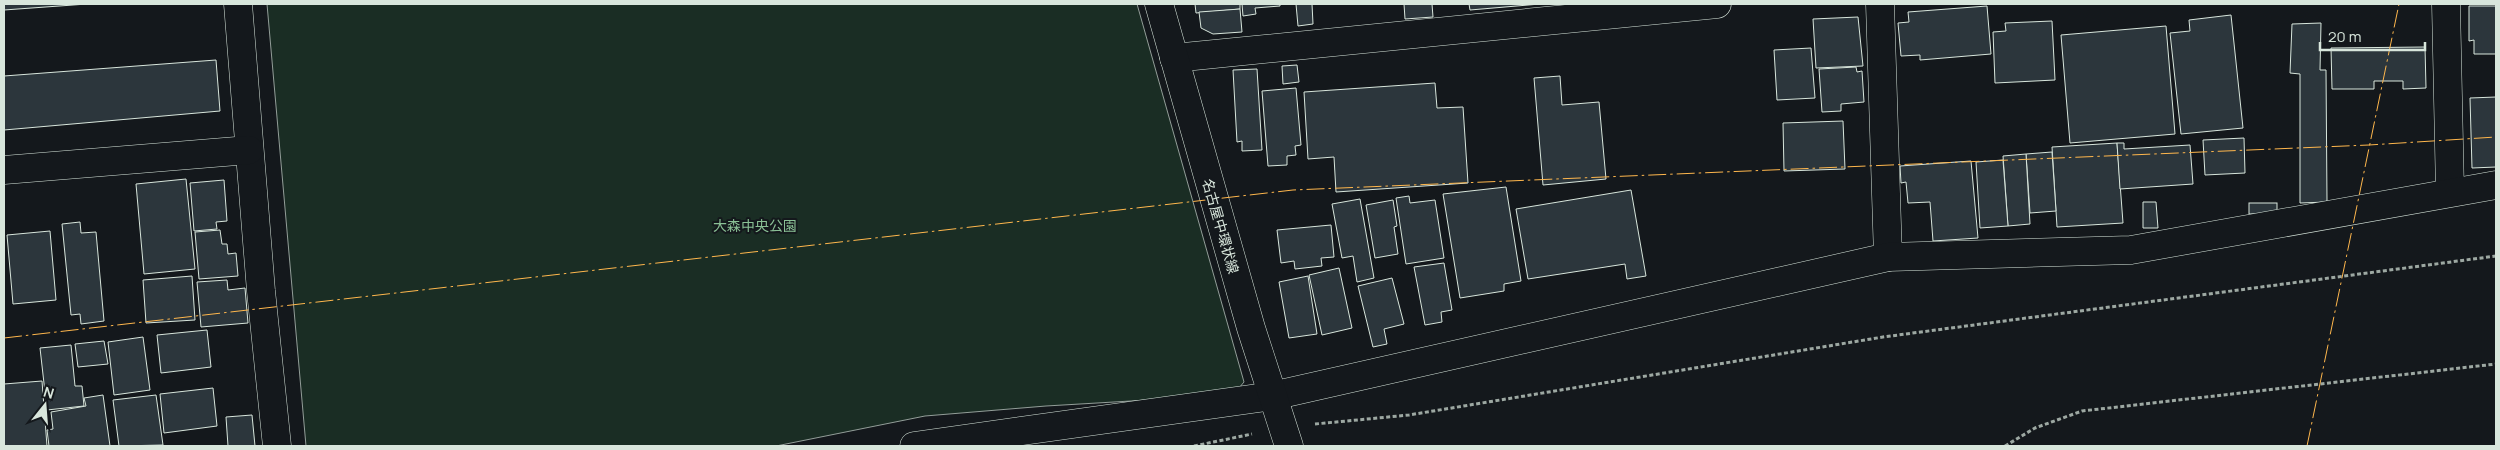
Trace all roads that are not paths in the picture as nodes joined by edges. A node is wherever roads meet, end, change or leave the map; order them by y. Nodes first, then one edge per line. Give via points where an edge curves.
1 (238, 4) edge
2 (1159, 4) edge
3 (1716, 4) edge
4 (1880, 4) edge
5 (2446, 4) edge
6 (1174, 58) junction
7 (249, 150) junction
8 (4, 170) edge
9 (2496, 185) edge
10 (2450, 192) junction
11 (1888, 257) junction
12 (1272, 396) junction
13 (1286, 437) edge
14 (277, 446) edge
15 (914, 446) edge

1 - 7 street
2 - 6 street, 名古屋中環状線
3 - 6 street
4 - 11 street
5 - 10 street
6 - 12 street, 名古屋中環状線
7 - 8 street
7 - 14 street
9 - 10 street
10 - 11 street via 2131,250
11 - 12 street
12 - 13 street, 名古屋中環状線
12 - 15 street

